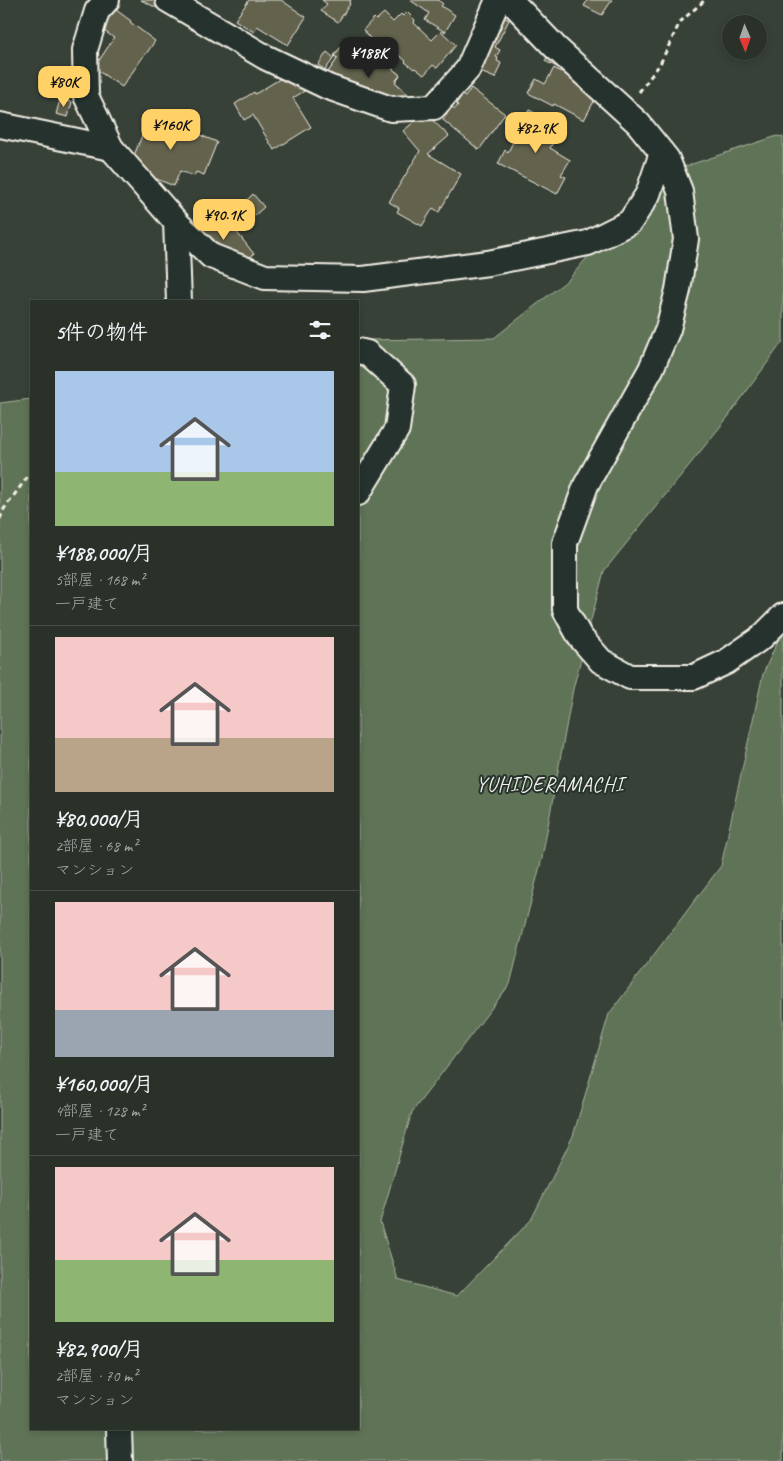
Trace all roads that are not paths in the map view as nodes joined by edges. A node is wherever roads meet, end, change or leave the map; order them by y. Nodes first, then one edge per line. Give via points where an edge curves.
1 (107, 0) edge
2 (168, 0) edge
3 (498, 0) edge
4 (510, 0) edge
5 (0, 125) edge
6 (111, 148) junction
7 (662, 153) junction
8 (176, 222) junction
9 (178, 300) edge
10 (359, 351) edge
11 (359, 491) edge
12 (783, 616) edge
13 (119, 1430) edge
14 (120, 1461) edge

1 - 6 street via 97,11 85,50 86,96
2 - 3 street via 274,62 328,87 391,108 434,107 468,69
4 - 7 street via 554,47 638,123
5 - 6 street
6 - 8 street
7 - 8 street via 648,194 630,222 588,242 488,263 363,279 265,277 211,256
7 - 12 street via 680,191 686,239 678,290 668,330 651,369 586,485 565,543 565,610 580,637 601,662 630,677 694,677 726,662 762,637
8 - 9 street
10 - 11 street via 367,354 403,385 397,429
13 - 14 street

